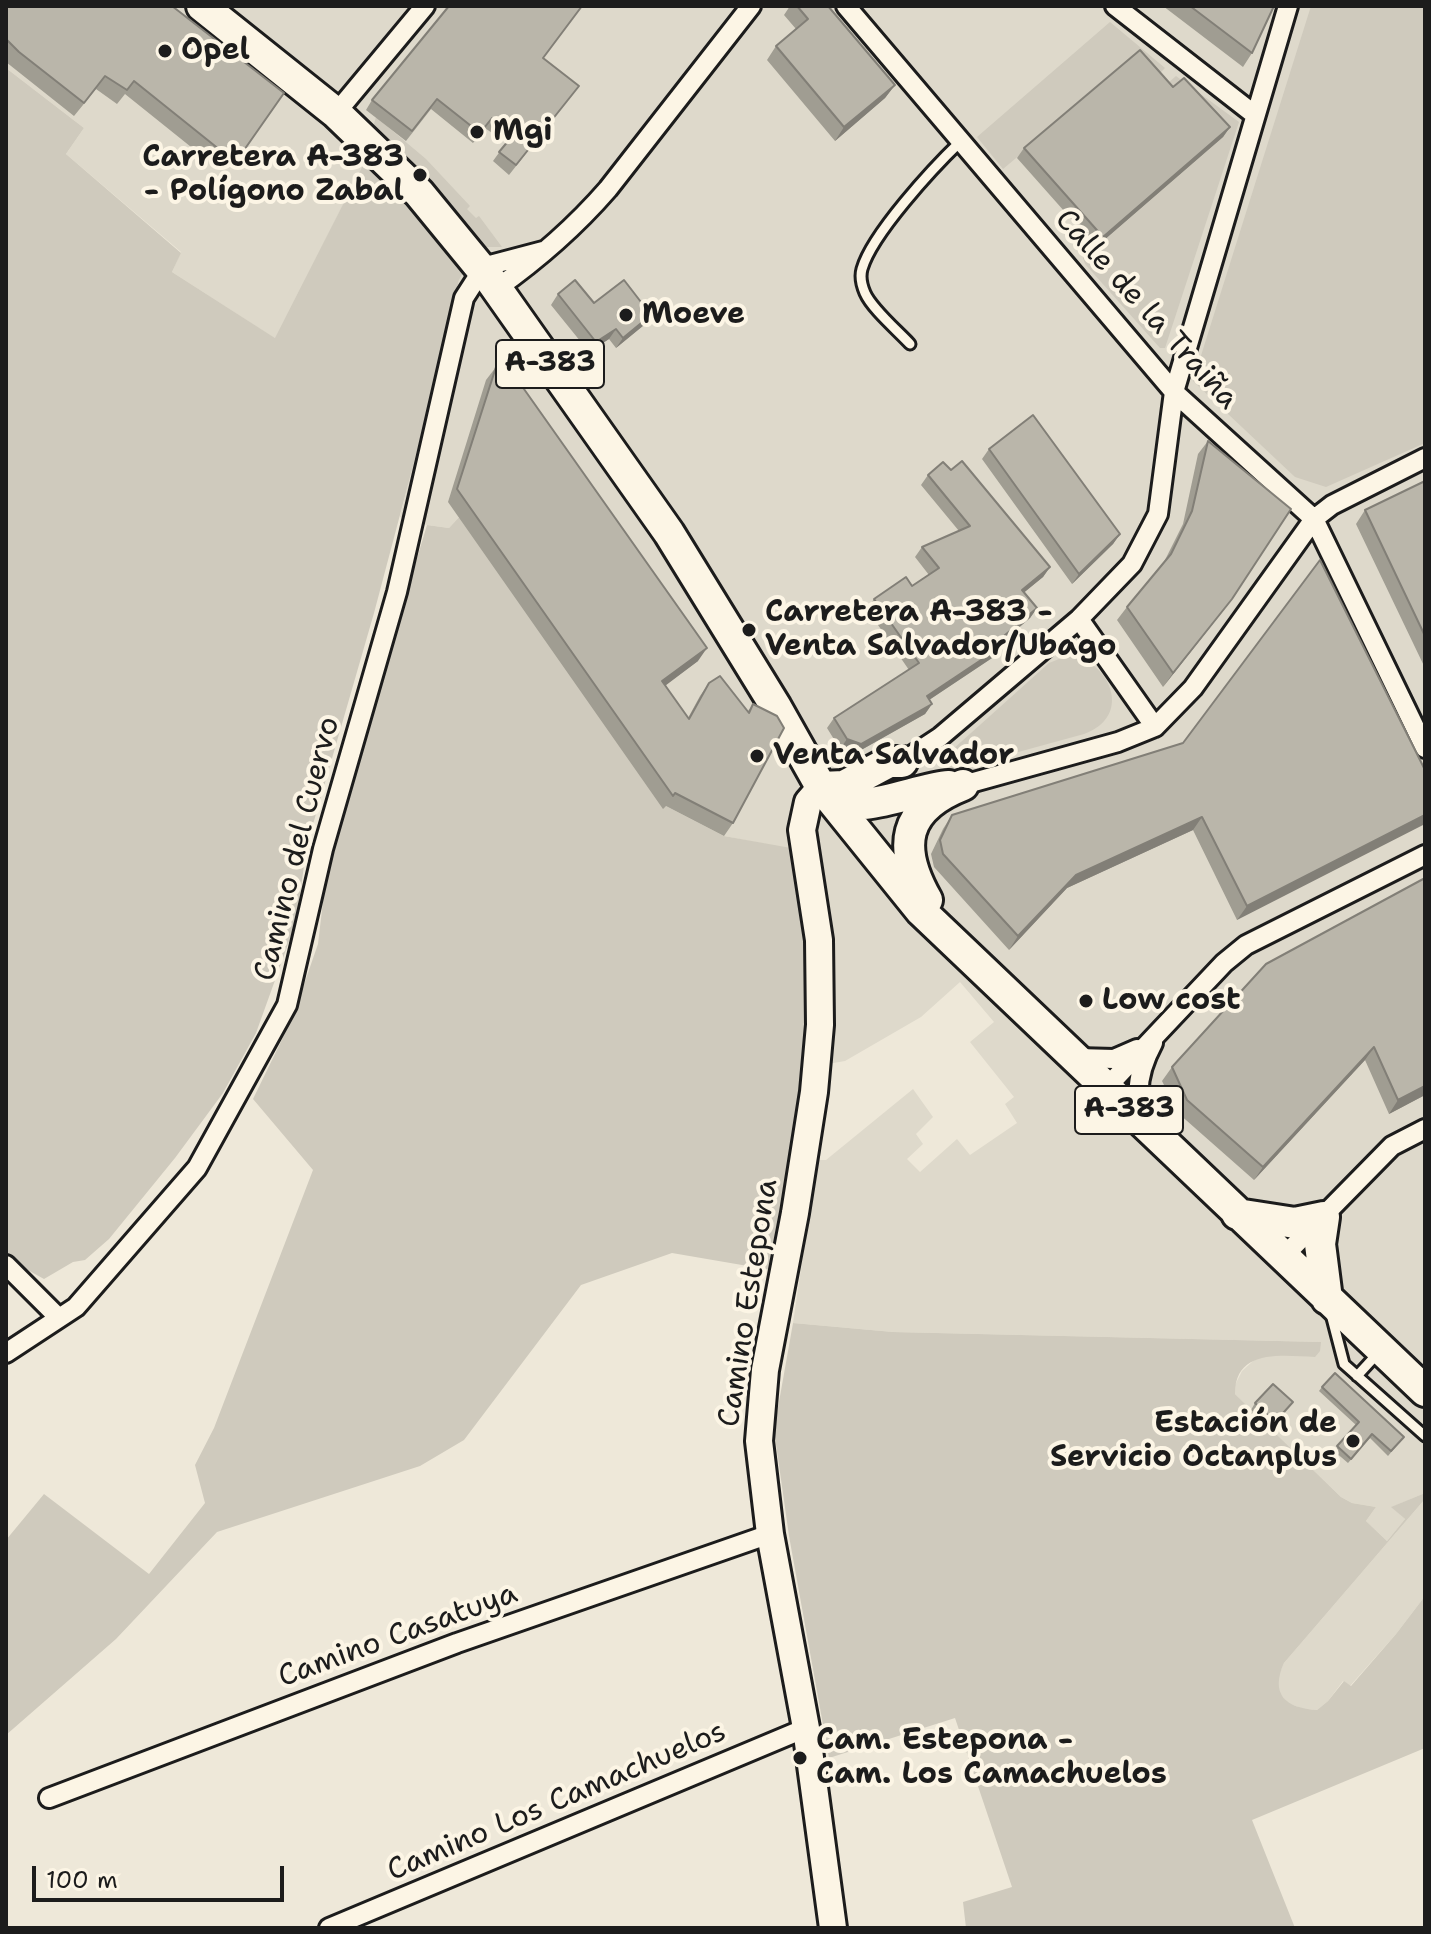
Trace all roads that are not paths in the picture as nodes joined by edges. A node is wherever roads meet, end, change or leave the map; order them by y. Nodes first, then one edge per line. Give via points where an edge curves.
1 (425, 6) edge
2 (751, 6) edge
3 (846, 6) edge
4 (1115, 6) edge
5 (1288, 6) edge
6 (214, 9) edge
7 (336, 113) junction
8 (1255, 115) junction
9 (960, 142) junction
10 (489, 280) junction
11 (910, 344) dead end
12 (1174, 392) junction
13 (1425, 458) edge
14 (1314, 519) junction
15 (1079, 619) junction
16 (1155, 727) junction
17 (1425, 748) edge
18 (907, 759) junction
19 (963, 785) junction
20 (913, 792) junction
21 (836, 802) junction
22 (1425, 855) edge
23 (969, 956) junction
24 (1153, 1038) junction
25 (1074, 1058) junction
26 (1106, 1088) junction
27 (1425, 1129) edge
28 (1151, 1131) junction
29 (1237, 1214) junction
30 (1324, 1217) junction
31 (1283, 1257) junction
32 (6, 1265) edge
33 (1327, 1299) junction
34 (59, 1318) junction
35 (1381, 1350) junction
36 (6, 1353) edge
37 (1357, 1376) junction
38 (1425, 1391) edge
39 (1425, 1436) edge
40 (770, 1534) junction
41 (806, 1728) junction
42 (49, 1798) dead end
43 (329, 1928) edge
44 (833, 1928) edge

1 - 7 street
2 - 10 street via 583,217 543,251
3 - 9 street, Calle de la Traiña
4 - 8 street
5 - 8 street
6 - 7 main road, A-383
7 - 10 main road, A-383 via 419,193
8 - 12 street
9 - 11 lane via 915,190 862,269 867,296
9 - 12 street, Calle de la Traiña
10 - 21 main road, A-383 via 669,533
10 - 34 street, Camino del Cuervo via 464,298 397,592 323,849 287,1005 197,1168 76,1307
12 - 14 street, Calle de la Traiña
12 - 15 street via 1158,514 1132,564
13 - 14 street
14 - 16 street via 1193,688
14 - 17 street, Calle de la Traiña
15 - 16 street
15 - 18 street
16 - 19 street
18 - 20 main road via 897,778
18 - 21 main road via 889,762 844,786
19 - 20 main road
19 - 23 main road via 926,807 910,831 908,852 932,908
20 - 21 main road via 861,805
21 - 23 main road, A-383 via 921,911
21 - 40 main road, Camino Estepona via 808,802 802,830 819,940 820,1025 795,1213 765,1370 759,1441
22 - 24 street via 1246,945
23 - 25 main road, A-383
24 - 25 street via 1114,1059
24 - 26 street
24 - 28 street via 1138,1092
25 - 26 main road, A-383
26 - 28 main road, A-383
27 - 30 street via 1392,1146
28 - 29 main road, A-383
29 - 30 main road via 1295,1223
29 - 31 main road, A-383
30 - 31 street
30 - 33 main road via 1320,1244
31 - 33 main road, A-383
32 - 34 street
33 - 35 main road, A-383
33 - 37 lane via 1344,1364
34 - 36 street, Camino del Cuervo
35 - 37 lane
35 - 38 main road, A-383
37 - 39 lane
40 - 41 main road, Camino Estepona
40 - 42 street, Camino Casatuya via 457,1643
41 - 43 street, Camino Los Camachuelos
41 - 44 main road, Camino Estepona

